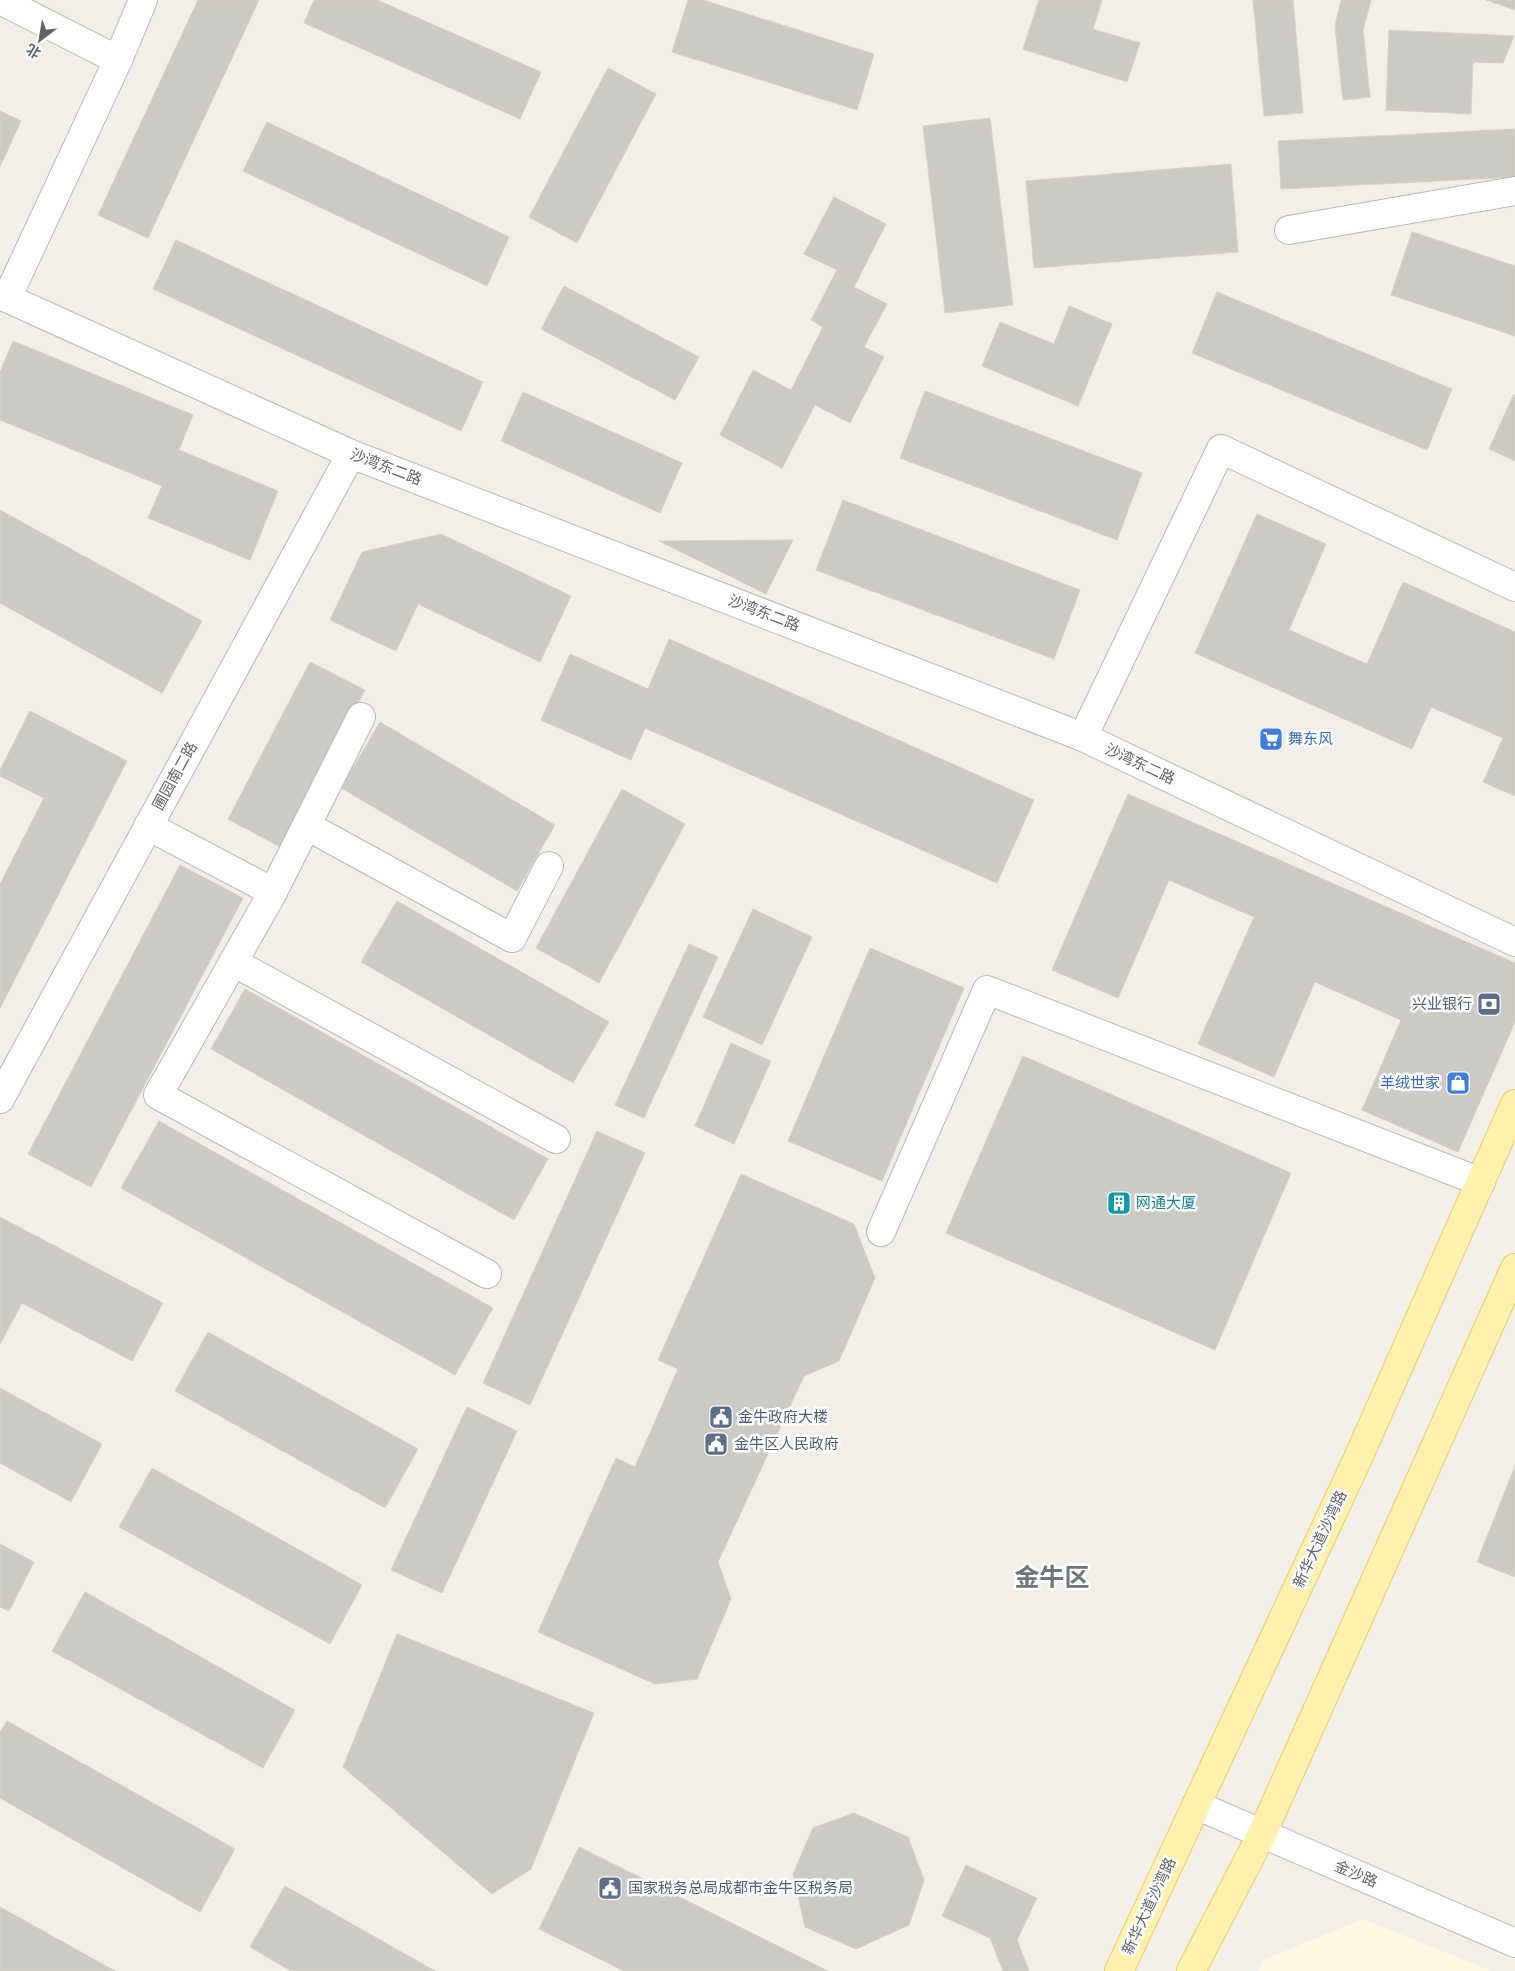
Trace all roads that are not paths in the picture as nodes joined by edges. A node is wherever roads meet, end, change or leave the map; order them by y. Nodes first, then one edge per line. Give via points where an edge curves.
1 (0, 0) edge
2 (142, 0) edge
3 (118, 60) junction
4 (1515, 191) edge
5 (1289, 230) dead end
6 (4, 297) edge
7 (351, 454) junction
8 (1515, 587) edge
9 (361, 717) dead end
10 (1083, 737) junction
11 (148, 826) junction
12 (306, 826) junction
13 (549, 866) dead end
14 (273, 892) junction
15 (1515, 942) edge
16 (233, 962) junction
17 (0, 1099) edge
18 (1515, 1104) edge
19 (556, 1139) dead end
20 (1480, 1182) junction
21 (881, 1232) dead end
22 (1515, 1268) edge
23 (487, 1274) dead end
24 (1196, 1805) junction
25 (1262, 1834) junction
26 (1515, 1943) edge
27 (1119, 1971) edge
28 (1191, 1971) edge

1 - 3 street
2 - 3 street
3 - 6 street
4 - 5 street
6 - 7 street, 沙湾东二路
7 - 10 street, 沙湾东二路
7 - 11 street, 圃园南二路
8 - 10 street via 1221,450
9 - 12 street
10 - 15 street, 沙湾东二路
11 - 14 street
11 - 17 street, 圃园南二路
12 - 13 street via 512,938
12 - 14 street
14 - 16 street
16 - 19 street
16 - 23 street via 158,1095
18 - 20 main road, 新华大道沙湾路
20 - 21 street via 987,990
20 - 24 main road, 新华大道沙湾路 via 1358,1458
22 - 25 main road
24 - 25 street, 金沙路
24 - 27 main road, 新华大道沙湾路
25 - 26 street, 金沙路
25 - 28 main road

